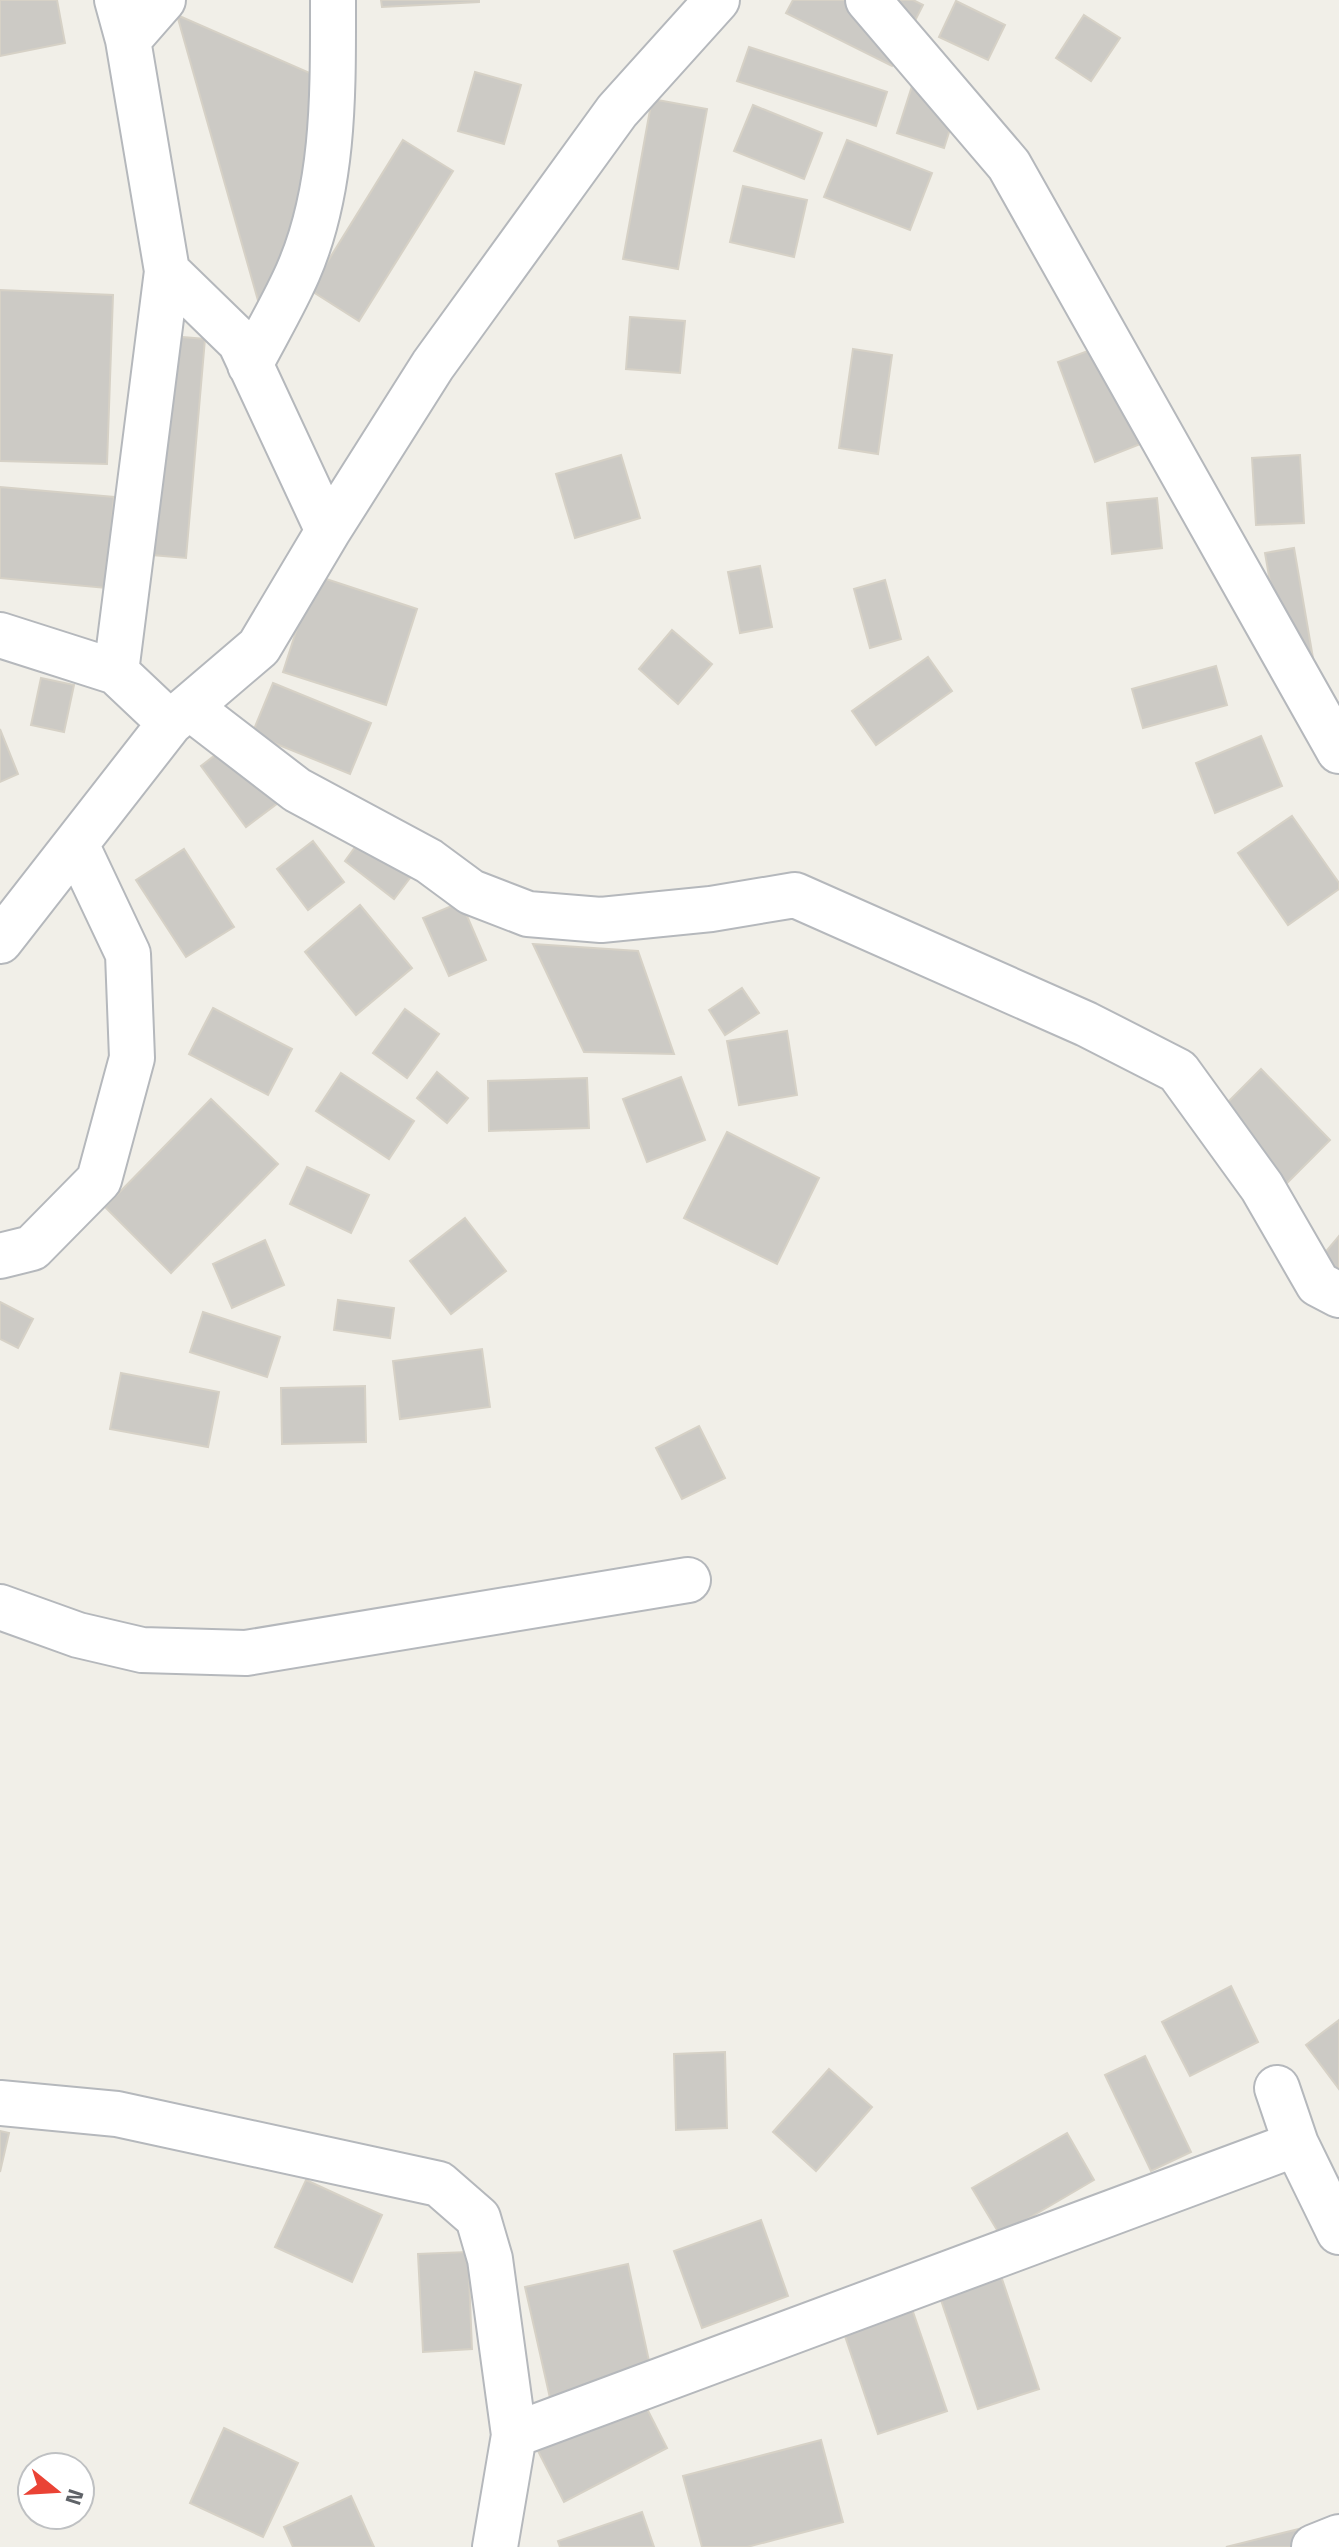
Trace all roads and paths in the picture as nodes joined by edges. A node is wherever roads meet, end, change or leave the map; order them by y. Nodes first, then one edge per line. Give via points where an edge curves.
1 (163, 0) edge
2 (333, 0) edge
3 (717, 0) edge
4 (868, 0) edge
5 (123, 20) edge
6 (167, 271) junction
7 (250, 365) junction
8 (328, 531) junction
9 (0, 635) edge
10 (116, 672) junction
11 (179, 715) junction
12 (1339, 751) edge
13 (76, 844) junction
14 (0, 941) edge
15 (0, 1256) edge
16 (1339, 1295) edge
17 (688, 1580) dead end
18 (0, 1607) edge
19 (1277, 2088) dead end
20 (0, 2103) edge
21 (1296, 2144) junction
22 (1339, 2232) edge
23 (514, 2435) junction
24 (1339, 2537) edge
25 (495, 2547) edge
26 (1314, 2547) edge

1 - 5 street
2 - 7 street via 333,96 320,206 299,271
3 - 8 street via 617,111 433,365
4 - 12 street via 1009,165
5 - 6 street
6 - 7 street via 240,342
6 - 10 street
7 - 8 street
8 - 11 street via 259,647
9 - 10 street
10 - 11 street
11 - 13 street
11 - 16 street via 297,790 429,861 471,892 528,914 601,920 795,895 1086,1024 1178,1071 1262,1187 1318,1284
13 - 14 street
13 - 15 street via 128,954 132,1058 99,1180 32,1248
17 - 18 street via 246,1653 142,1650 78,1635
19 - 21 street
20 - 23 street via 117,2114 439,2184 478,2218 490,2259
21 - 22 street
21 - 23 street
23 - 25 street
24 - 26 street

